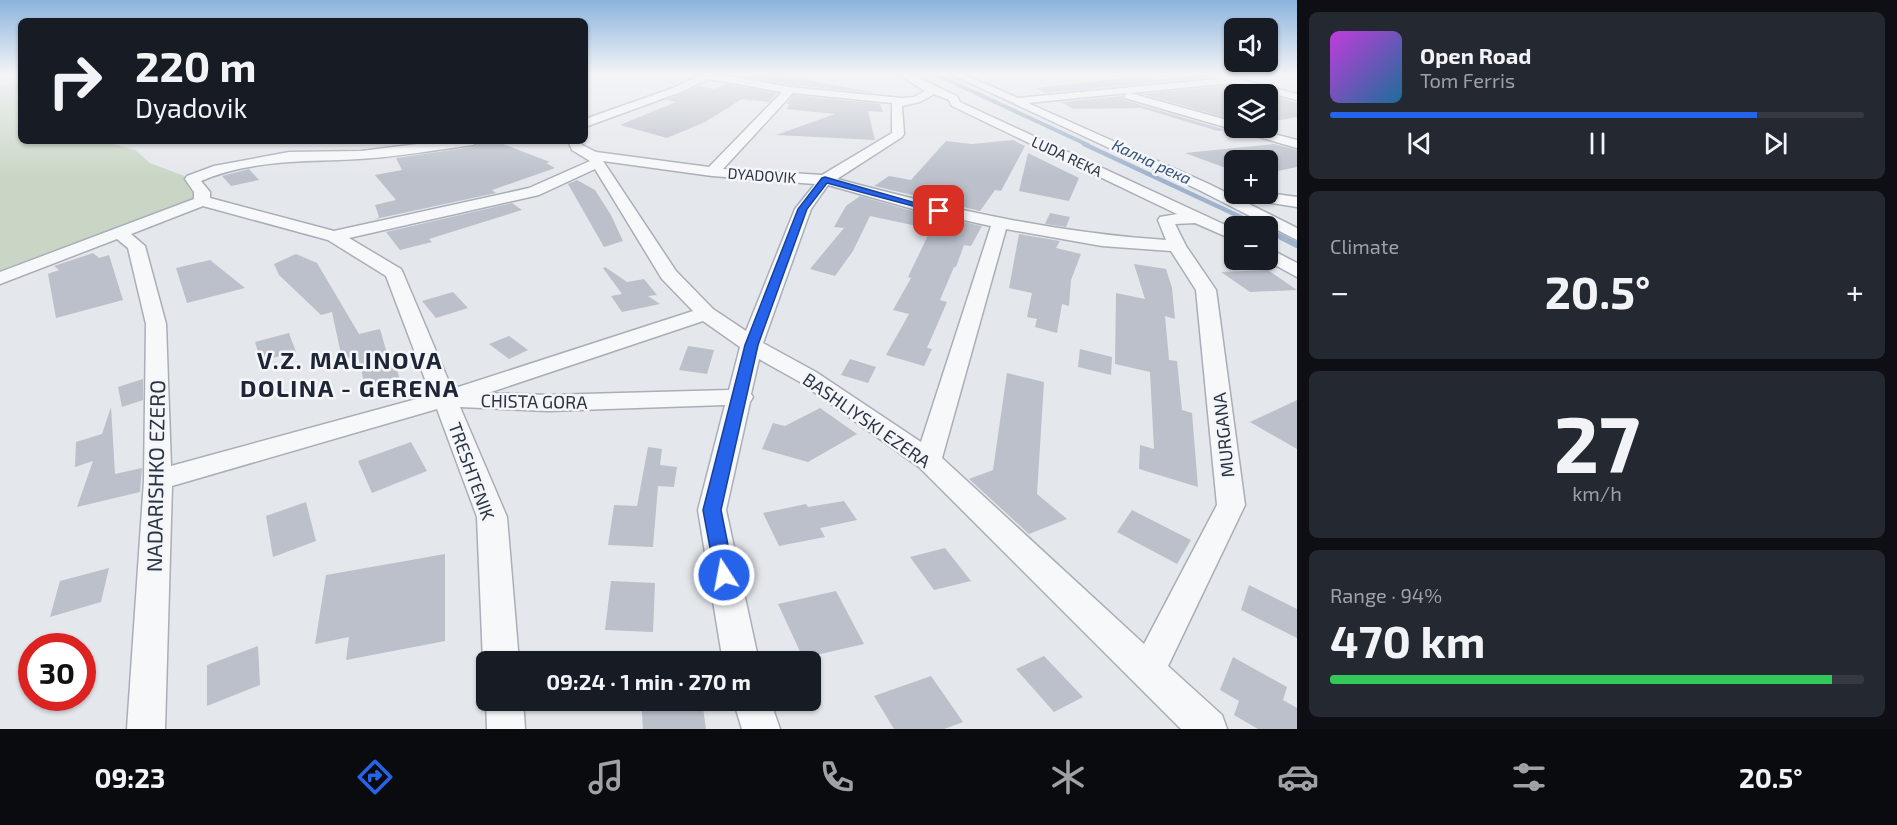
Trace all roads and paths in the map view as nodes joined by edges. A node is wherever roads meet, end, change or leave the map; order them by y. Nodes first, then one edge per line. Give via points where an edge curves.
1 (627, 108) edge
2 (773, 108) edge
3 (896, 108) edge
4 (964, 108) edge
5 (1034, 108) edge
6 (1171, 108) edge
7 (588, 122) edge
8 (1224, 123) edge
9 (1276, 138) edge
10 (447, 144) edge
11 (1297, 144) edge
12 (588, 153) edge
13 (712, 171) junction
14 (825, 180) junction
15 (1204, 187) junction
16 (1224, 190) edge
17 (1278, 199) edge
18 (202, 201) junction
19 (1297, 202) edge
20 (1195, 218) junction
21 (1000, 223) junction
22 (1224, 231) edge
23 (120, 233) junction
24 (1297, 235) edge
25 (334, 236) junction
26 (1177, 246) junction
27 (1278, 259) edge
28 (1297, 271) edge
29 (0, 278) edge
30 (706, 313) junction
31 (751, 345) junction
32 (741, 397) junction
33 (446, 399) junction
34 (927, 460) junction
35 (158, 480) junction
36 (500, 651) edge
37 (739, 651) edge
38 (1148, 671) junction
39 (505, 711) edge
40 (755, 711) edge
41 (146, 729) edge
42 (506, 729) edge
43 (761, 729) edge
44 (1208, 729) edge

1 - 7 street
2 - 13 street
3 - 14 street via 898,134
4 - 20 street, LUDA REKA
5 - 15 street
6 - 8 street
9 - 11 street
10 - 18 street via 361,154 289,156 214,170 192,180 202,192
12 - 13 street, DYADOVIK
12 - 25 street via 534,192
12 - 30 street, BASHLIYSKI EZERA via 669,274
13 - 14 street, DYADOVIK
14 - 21 street, DYADOVIK
14 - 31 street via 802,209
15 - 16 street
15 - 24 street
17 - 19 street
18 - 23 street
18 - 25 street, TRESHTENIK
20 - 22 street, LUDA REKA
20 - 26 street, MURGANA via 1166,220
21 - 26 street, DYADOVIK via 1102,241
21 - 34 street
23 - 29 street
23 - 35 street, NADARISHKO EZERO via 136,246 156,324
25 - 33 street, TRESHTENIK via 394,273
26 - 38 street, MURGANA via 1206,290 1231,505
27 - 28 street
30 - 31 street, BASHLIYSKI EZERA
30 - 33 street
31 - 32 street
31 - 34 street, BASHLIYSKI EZERA via 808,377
32 - 33 street, CHISTA GORA via 548,403
32 - 37 street via 712,510
33 - 35 street, CHISTA GORA
33 - 36 street, TRESHTENIK via 492,517
34 - 38 street, BASHLIYSKI EZERA
35 - 41 street, NADARISHKO EZERO
38 - 44 street, BASHLIYSKI EZERA
39 - 42 street
40 - 43 street

